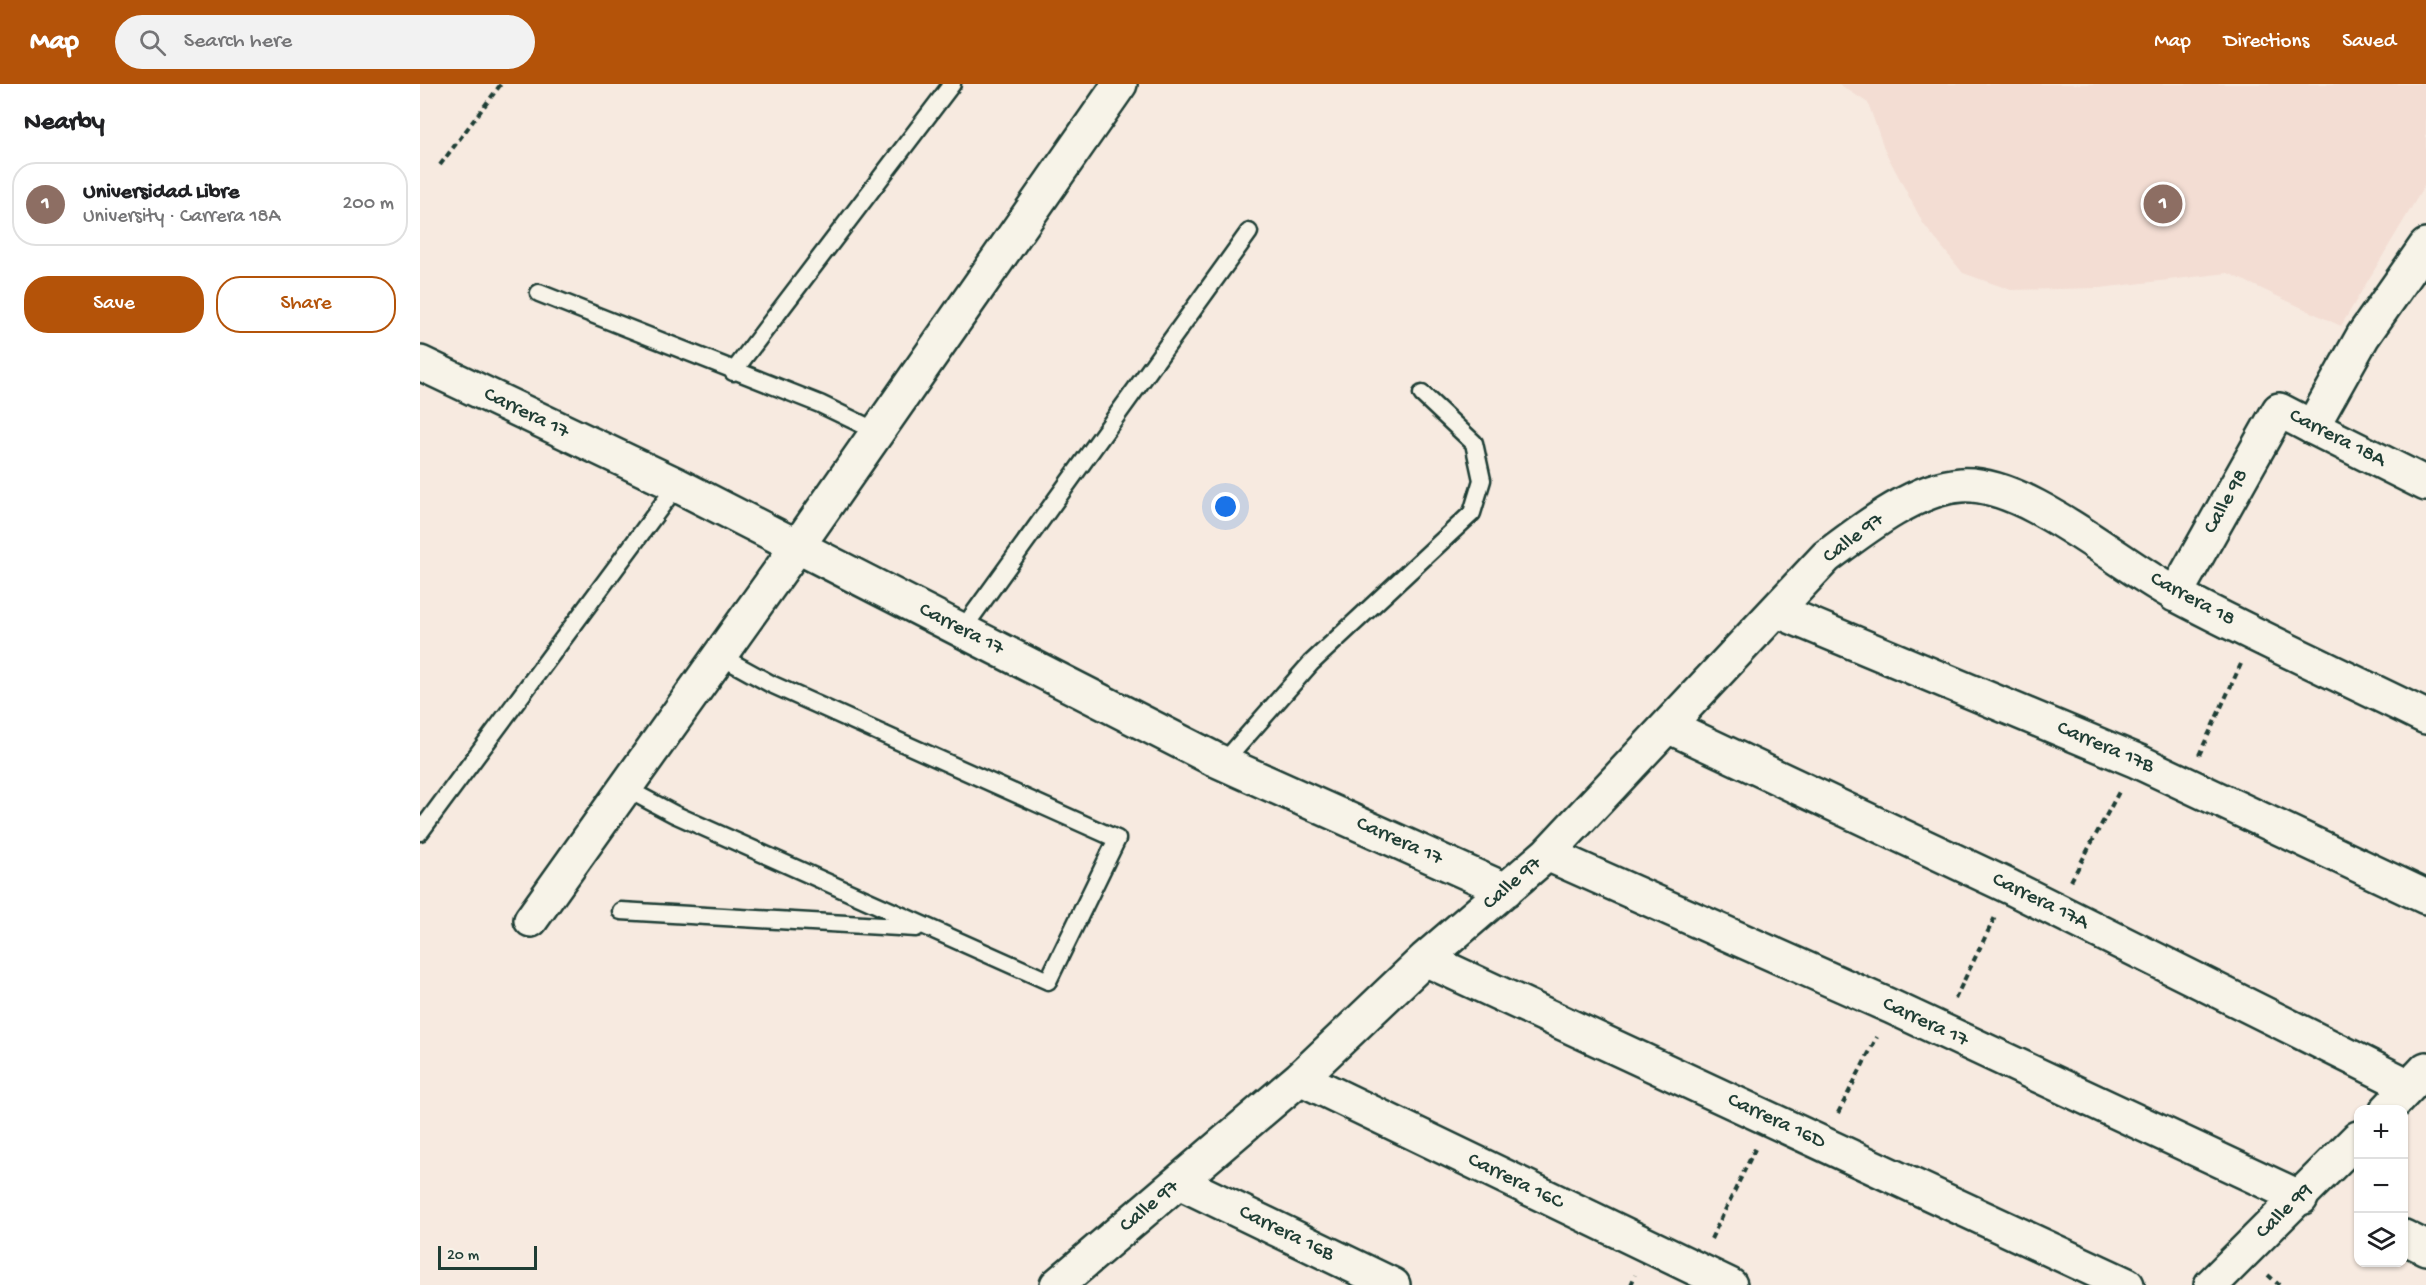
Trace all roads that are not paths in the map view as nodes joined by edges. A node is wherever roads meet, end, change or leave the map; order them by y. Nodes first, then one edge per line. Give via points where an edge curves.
1 (952, 84) edge
2 (1120, 84) edge
3 (1249, 232) dead end
4 (2426, 246) edge
5 (539, 293) dead end
6 (420, 363) edge
7 (733, 372) junction
8 (1422, 394) dead end
9 (2279, 410) joint
10 (2312, 427) junction
11 (878, 432) junction
12 (2426, 484) edge
13 (677, 485) junction
14 (1960, 485) joint
15 (797, 547) junction
16 (2175, 595) junction
17 (1778, 611) junction
18 (962, 630) junction
19 (720, 657) junction
20 (2426, 717) edge
21 (1668, 726) junction
22 (1223, 763) junction
23 (625, 788) junction
24 (420, 832) edge
25 (1547, 854) junction
26 (1506, 890) junction
27 (2426, 897) edge
28 (621, 911) dead end
29 (531, 920) dead end
30 (926, 928) junction
31 (1425, 959) junction
32 (2418, 1077) edge
33 (1300, 1078) junction
34 (2391, 1105) edge
35 (2354, 1142) edge
36 (1179, 1182) junction
37 (2301, 1198) junction
38 (2408, 1239) edge
39 (2426, 1248) edge
40 (1057, 1285) edge
41 (1393, 1285) edge
42 (1730, 1285) edge
43 (2127, 1285) edge
44 (2211, 1285) edge

1 - 7 lane
2 - 11 street
3 - 18 lane
4 - 10 street via 2363,336
5 - 7 lane
6 - 13 street, Carrera 17
7 - 11 lane via 820,404
8 - 22 lane via 1474,443 1482,480 1472,513 1311,663
9 - 10 street, Carrera 18A
9 - 16 street, Calle 98
10 - 12 street, Carrera 18A
11 - 15 street
13 - 15 street, Carrera 17
13 - 24 lane
14 - 16 street, Carrera 18 via 2002,492 2034,506
14 - 17 street, Calle 97 via 1926,494 1862,530 1826,557
15 - 18 street, Carrera 17
15 - 19 street
16 - 20 street, Carrera 18
17 - 21 street, Calle 97
17 - 27 street, Carrera 17B via 2137,760
18 - 22 street, Carrera 17
19 - 23 street
19 - 30 lane via 782,689 1117,838 1048,981
21 - 25 street, Calle 97
21 - 32 street, Carrera 17A
22 - 26 street, Carrera 17
23 - 29 street
23 - 30 lane
25 - 26 street, Calle 97
25 - 37 street, Carrera 17 via 1892,1007
26 - 31 street, Calle 97
28 - 30 lane
31 - 33 street, Calle 97
31 - 43 street, Carrera 16D
32 - 34 street
33 - 36 street, Calle 97
33 - 42 street, Carrera 16C
35 - 37 street, Calle 99
36 - 40 street, Calle 97
36 - 41 street, Carrera 16B
37 - 44 street, Calle 99
38 - 39 street

